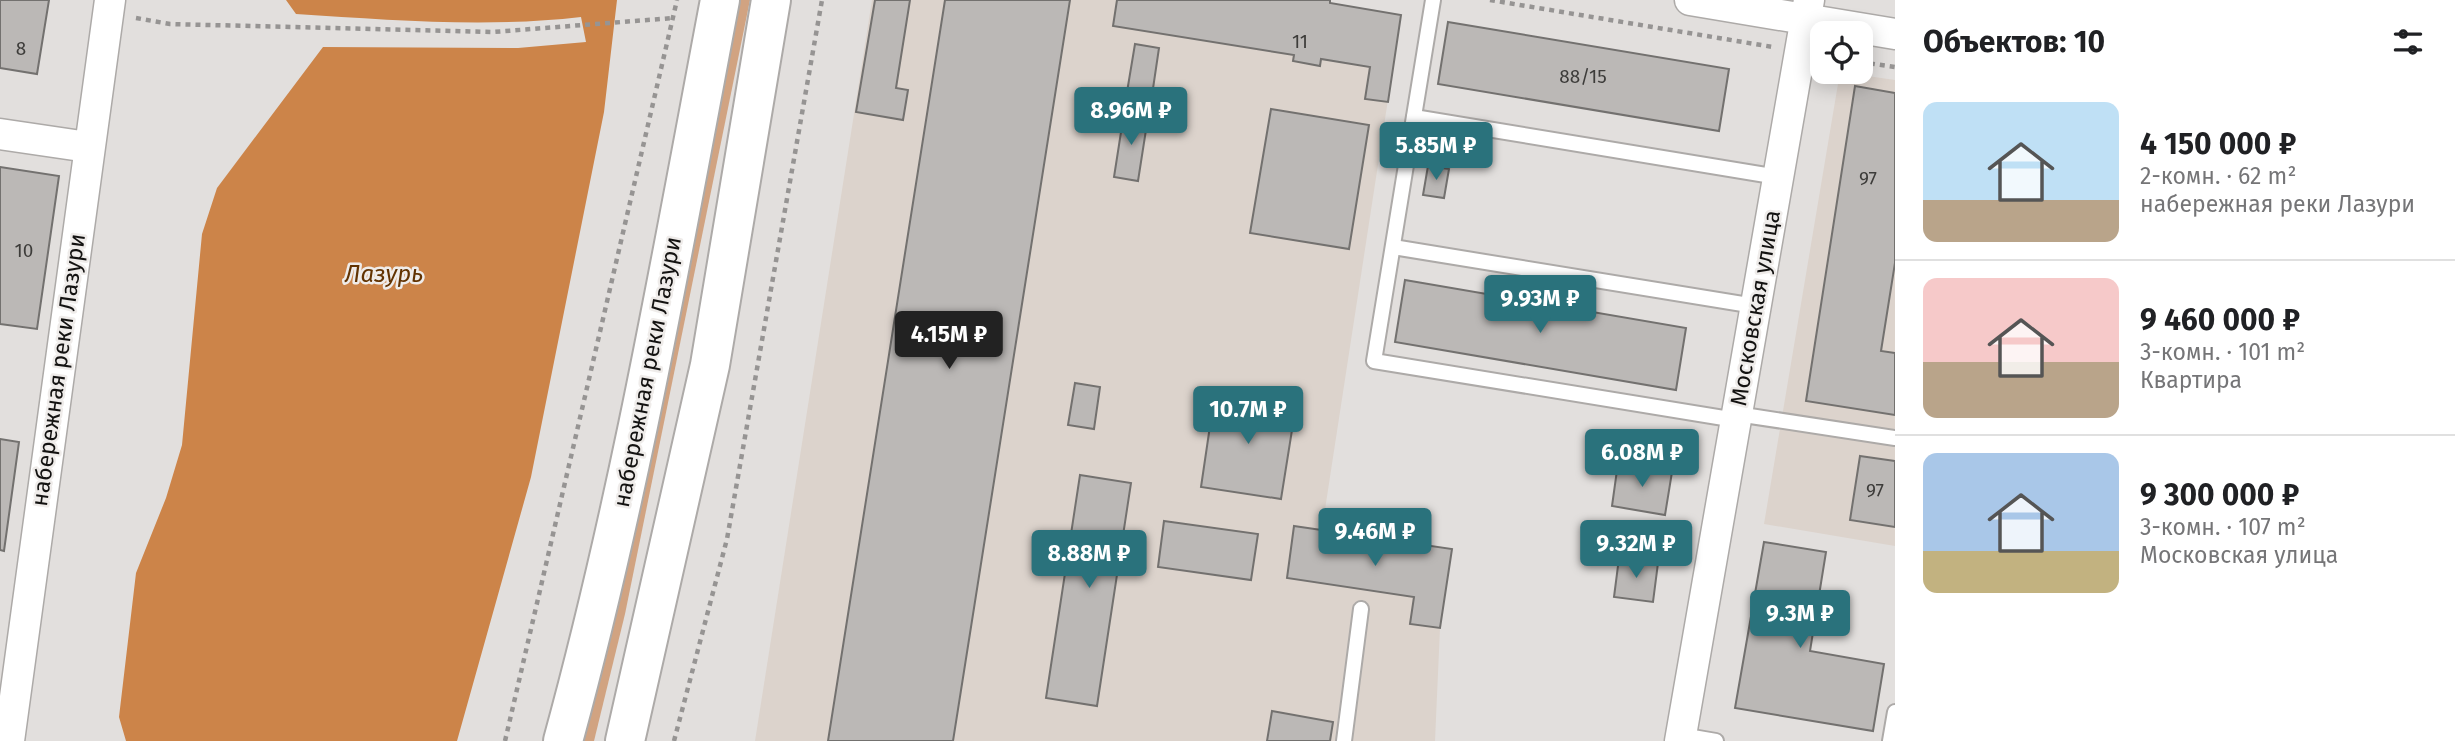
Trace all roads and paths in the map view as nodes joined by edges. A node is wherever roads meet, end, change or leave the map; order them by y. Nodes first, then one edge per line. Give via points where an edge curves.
1 (110, 0) edge
2 (677, 0) edge
3 (720, 0) edge
4 (771, 0) edge
5 (822, 0) edge
6 (1433, 0) edge
7 (1490, 0) edge
8 (1690, 0) edge
9 (1807, 9) edge
10 (673, 18) junction
11 (148, 20) dead end
12 (1895, 34) edge
13 (1800, 52) junction
14 (1873, 64) edge
15 (1895, 67) edge
16 (1414, 117) junction
17 (0, 134) edge
18 (88, 147) junction
19 (1778, 177) junction
20 (1393, 247) junction
21 (1755, 306) junction
22 (1736, 417) junction
23 (1895, 438) edge
24 (1361, 609) dead end
25 (1895, 712) edge
26 (1681, 738) edge
27 (9, 741) edge
28 (505, 741) edge
29 (563, 741) edge
30 (625, 741) edge
31 (674, 741) edge
32 (1344, 741) edge
33 (1716, 741) edge
34 (1890, 741) edge

1 - 18 street, набережная реки Лазури
2 - 10 path
3 - 29 main road, набережная реки Лазури via 644,395 596,621
4 - 30 main road via 710,365
5 - 31 path via 727,539
6 - 16 lane
7 - 13 path
8 - 9 street
9 - 12 street
9 - 13 street, Московская улица
10 - 11 path via 494,32
10 - 28 path
13 - 19 street, Московская улица
14 - 15 path
16 - 19 lane
16 - 20 lane
17 - 18 street
18 - 27 street, набережная реки Лазури
19 - 21 street, Московская улица
20 - 21 lane
20 - 22 lane via 1374,361
21 - 22 street, Московская улица
22 - 23 lane
22 - 26 street, Московская улица
24 - 32 lane
25 - 34 lane
26 - 33 lane

